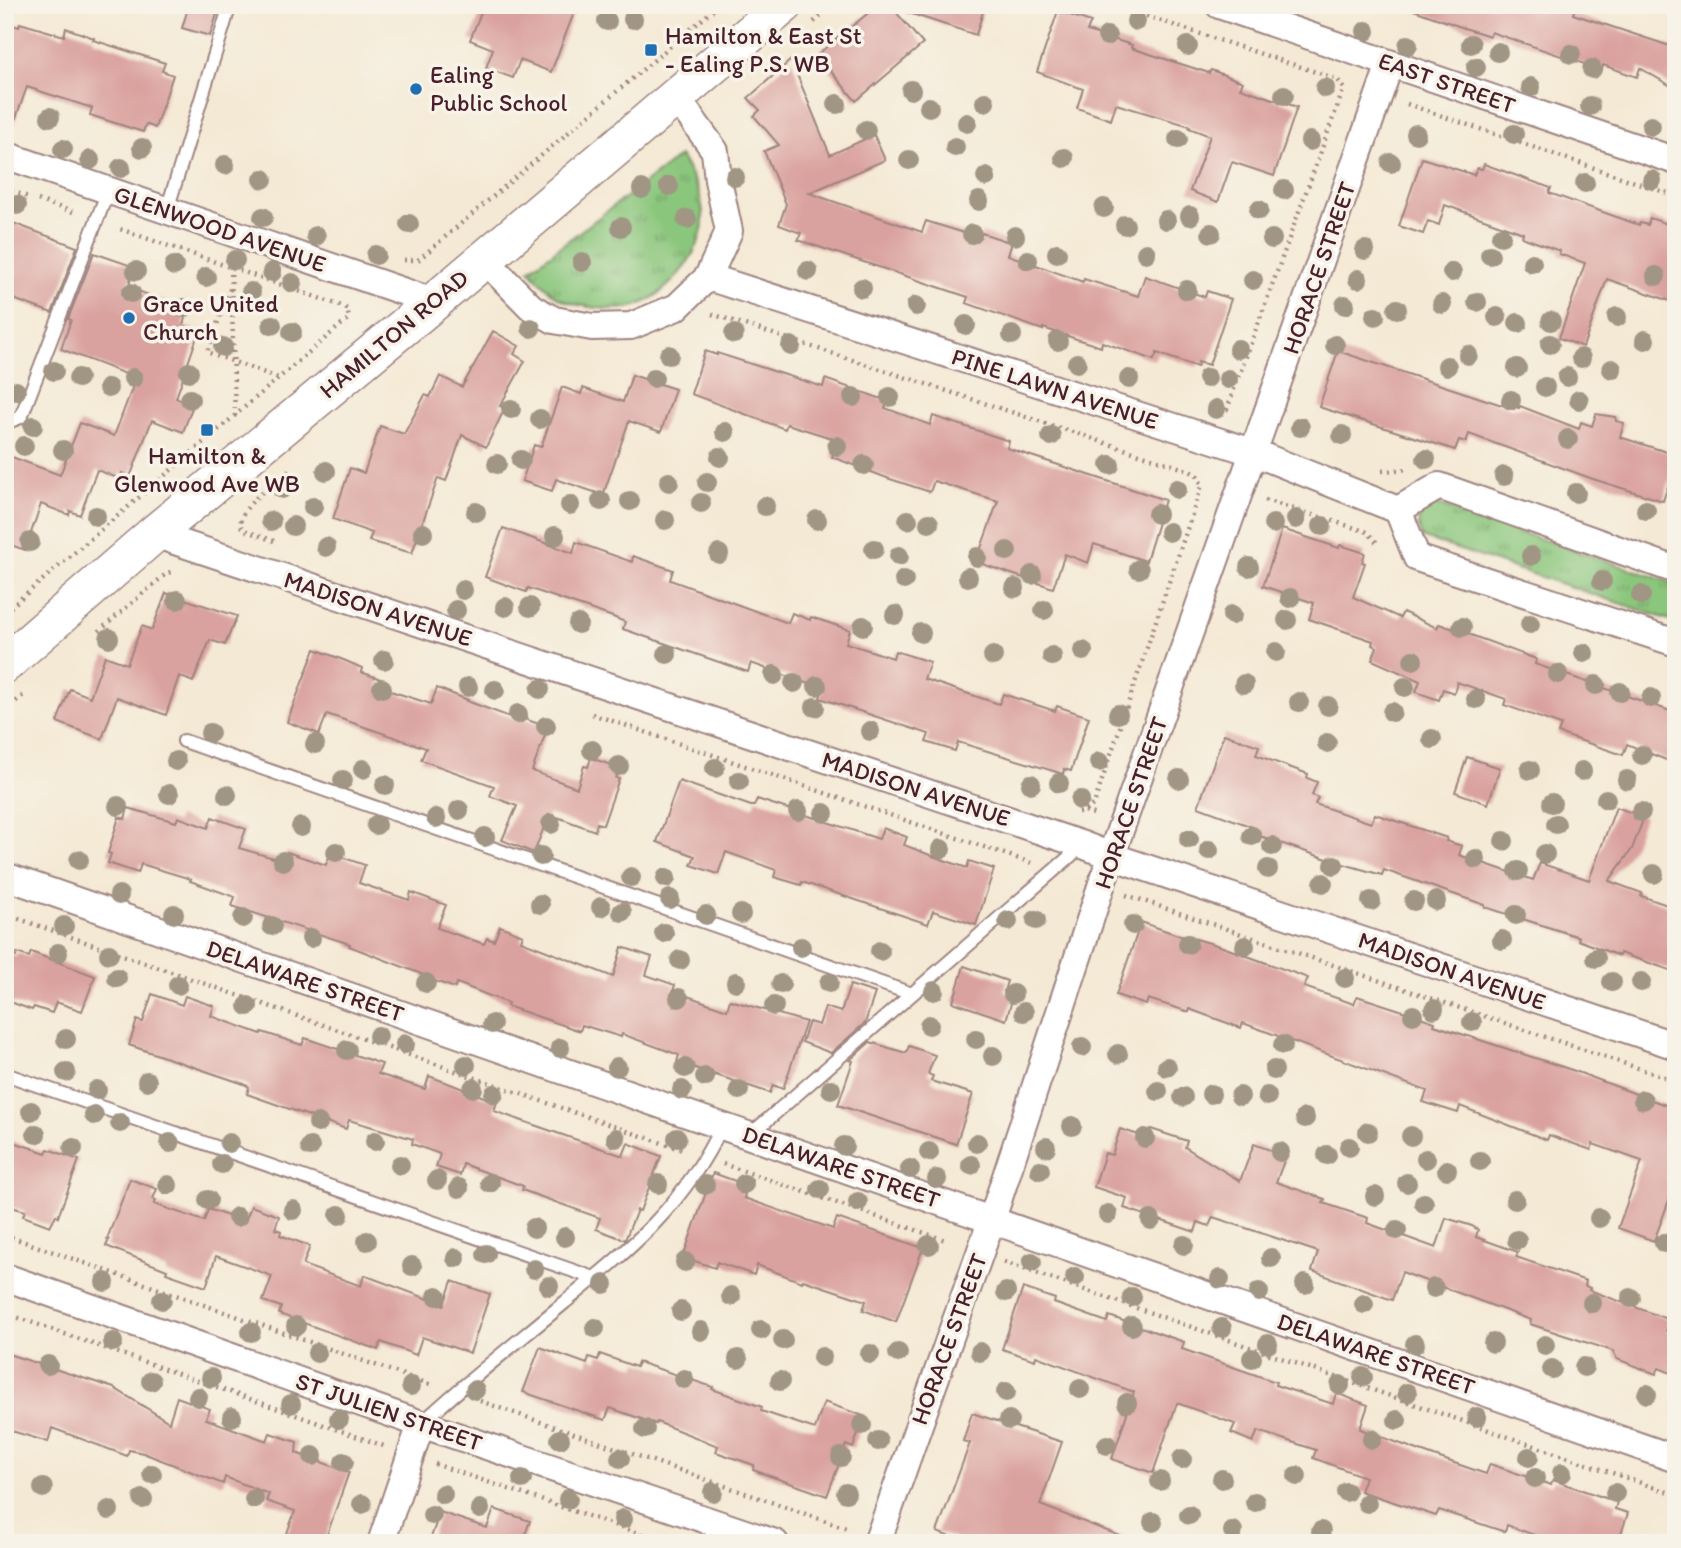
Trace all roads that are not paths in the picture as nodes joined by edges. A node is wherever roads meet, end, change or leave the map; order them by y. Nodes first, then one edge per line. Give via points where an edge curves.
1 (230, 5) edge
2 (1219, 5) edge
3 (799, 14) edge
4 (1390, 64) junction
5 (676, 97) junction
6 (5, 155) edge
7 (1676, 161) edge
8 (108, 191) junction
9 (167, 211) junction
10 (484, 259) junction
11 (708, 277) junction
12 (434, 302) junction
13 (5, 423) edge
14 (1255, 453) junction
15 (1398, 510) junction
16 (154, 534) junction
17 (1676, 570) edge
18 (1676, 643) edge
19 (5, 664) edge
20 (184, 741) dead end
21 (1083, 845) junction
22 (1111, 856) junction
23 (5, 876) edge
24 (912, 994) junction
25 (1676, 1046) edge
26 (5, 1074) edge
27 (722, 1125) junction
28 (750, 1135) junction
29 (992, 1219) junction
30 (5, 1277) edge
31 (594, 1278) junction
32 (421, 1424) junction
33 (1676, 1459) edge
34 (381, 1543) edge
35 (775, 1543) edge
36 (877, 1543) edge

1 - 9 lane
2 - 4 street, EAST STREET
3 - 5 main road, HAMILTON ROAD
4 - 7 street, EAST STREET
4 - 14 street, HORACE STREET
5 - 10 main road, HAMILTON ROAD
5 - 11 street via 715,151 729,231
6 - 8 street, GLENWOOD AVENUE
8 - 9 street, GLENWOOD AVENUE
8 - 13 lane via 21,417
9 - 12 street, GLENWOOD AVENUE
10 - 11 street via 531,307 554,320 592,327 631,326 677,307
10 - 12 main road, HAMILTON ROAD
11 - 14 street, PINE LAWN AVENUE
12 - 16 main road, HAMILTON ROAD
14 - 15 street, PINE LAWN AVENUE
14 - 22 street, HORACE STREET
15 - 17 street via 1439,486
15 - 18 street via 1417,558
16 - 19 main road, HAMILTON ROAD
16 - 21 street, MADISON AVENUE
20 - 24 lane
21 - 22 street, MADISON AVENUE
21 - 24 lane
22 - 25 street, MADISON AVENUE
22 - 29 street, HORACE STREET
23 - 27 street, DELAWARE STREET
24 - 28 lane
26 - 31 lane
27 - 28 street, DELAWARE STREET
27 - 31 lane via 707,1158 661,1218
28 - 29 street, DELAWARE STREET
29 - 33 street, DELAWARE STREET
29 - 36 street, HORACE STREET
30 - 32 street, ST JULIEN STREET
31 - 32 lane
32 - 34 street
32 - 35 street, ST JULIEN STREET

